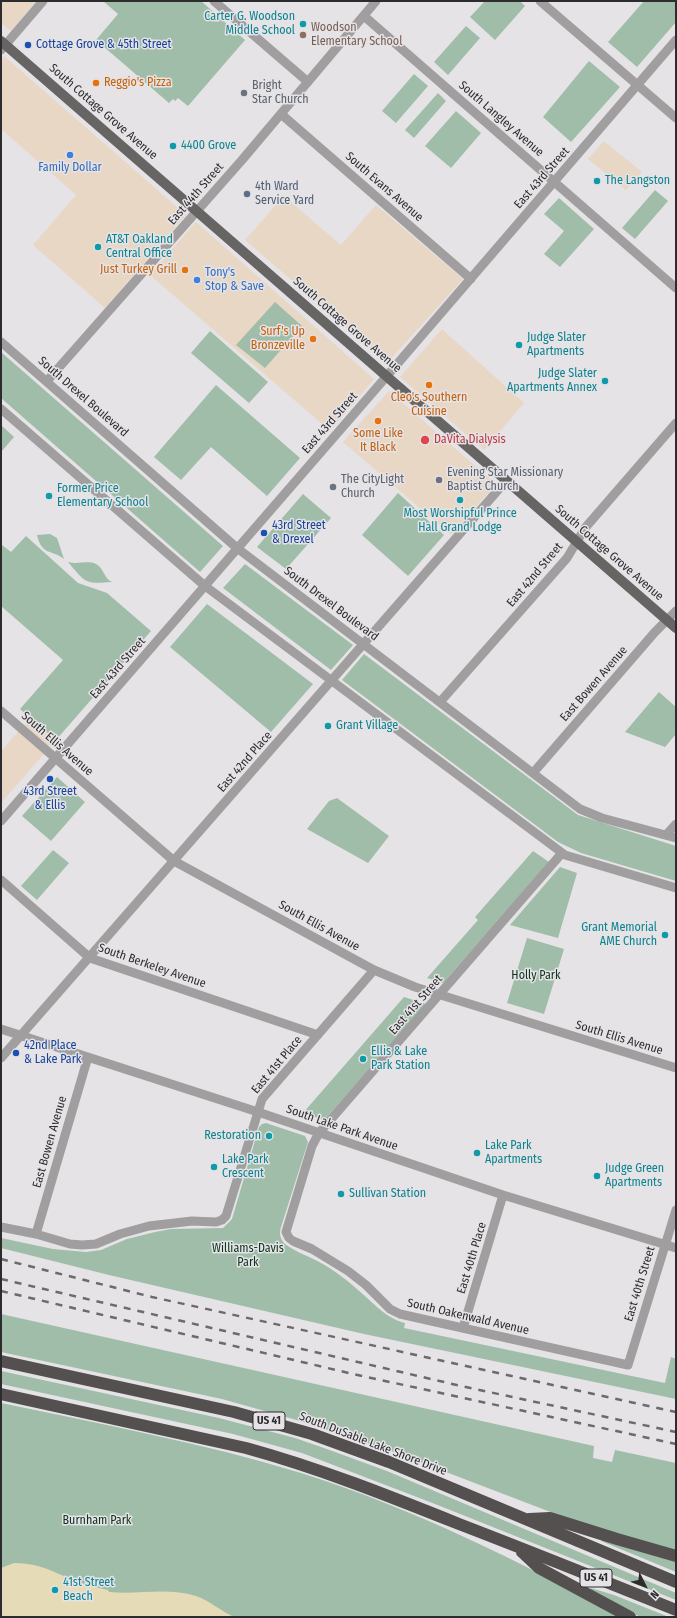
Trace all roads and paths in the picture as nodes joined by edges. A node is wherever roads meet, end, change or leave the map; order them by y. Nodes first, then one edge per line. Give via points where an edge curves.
1 (44, 1) edge
2 (214, 1) edge
3 (376, 1) edge
4 (540, 1) edge
5 (364, 16) junction
6 (676, 40) edge
7 (3, 45) edge
8 (308, 82) junction
9 (638, 85) junction
10 (281, 114) junction
11 (676, 118) edge
12 (554, 182) junction
13 (197, 212) junction
14 (471, 279) junction
15 (676, 288) edge
16 (1, 342) edge
17 (386, 377) junction
18 (47, 381) junction
19 (1, 409) edge
20 (676, 423) edge
21 (506, 481) junction
22 (577, 542) junction
23 (238, 548) junction
24 (205, 586) junction
25 (676, 611) edge
26 (667, 620) junction
27 (676, 628) edge
28 (364, 644) junction
29 (331, 681) junction
30 (440, 702) junction
31 (1, 711) edge
32 (55, 758) junction
33 (533, 773) junction
34 (1, 820) edge
35 (676, 824) edge
36 (666, 835) junction
37 (676, 838) edge
38 (562, 853) junction
39 (174, 861) junction
40 (1, 880) edge
41 (676, 888) edge
42 (90, 958) junction
43 (374, 970) junction
44 (440, 995) junction
45 (1, 1029) edge
46 (22, 1034) junction
47 (318, 1035) junction
48 (88, 1057) junction
49 (1, 1058) edge
50 (676, 1068) edge
51 (258, 1112) junction
52 (320, 1133) junction
53 (503, 1194) junction
54 (676, 1210) edge
55 (287, 1226) joint
56 (1, 1227) edge
57 (36, 1234) junction
58 (665, 1245) junction
59 (676, 1248) edge
60 (463, 1328) junction
61 (1, 1361) edge
62 (628, 1365) joint
63 (1, 1394) edge
64 (525, 1519) junction
65 (517, 1547) junction
66 (676, 1556) edge
67 (676, 1582) edge
68 (676, 1610) edge
69 (630, 1617) edge

1 - 7 street
2 - 8 street
3 - 5 street, East 44th Street
4 - 9 street
5 - 8 street, East 44th Street
5 - 12 street, South Langley Avenue
6 - 9 street, East 43rd Street
7 - 13 main road, South Cottage Grove Avenue
8 - 10 street, East 44th Street
9 - 11 street
9 - 12 street, East 43rd Street
10 - 13 street, East 44th Street
10 - 14 street, South Evans Avenue
12 - 14 street, East 43rd Street
12 - 15 street, South Langley Avenue
13 - 17 main road, South Cottage Grove Avenue
13 - 18 street, East 44th Street
14 - 17 street, East 43rd Street
16 - 18 street, South Drexel Boulevard
17 - 21 main road, South Cottage Grove Avenue
17 - 23 street, East 43rd Street
18 - 23 street, South Drexel Boulevard
19 - 24 street
20 - 22 street, East 42nd Street via 585,528
21 - 22 main road, South Cottage Grove Avenue
21 - 28 street, East 42nd Place
22 - 26 main road, South Cottage Grove Avenue
22 - 30 street, East 42nd Street via 567,558
23 - 24 street, East 43rd Street
23 - 28 street, South Drexel Boulevard
24 - 29 street
24 - 32 street, East 43rd Street
25 - 26 street, East Bowen Avenue
26 - 27 main road, South Cottage Grove Avenue
26 - 33 street, East Bowen Avenue
28 - 29 street, East 42nd Place
28 - 30 street, South Drexel Boulevard
29 - 38 street
29 - 39 street, East 42nd Place
30 - 33 street, South Drexel Boulevard
31 - 32 street, South Ellis Avenue
32 - 34 street, East 43rd Street
32 - 39 street, South Ellis Avenue
33 - 36 street, South Drexel Boulevard via 580,810
35 - 36 street
36 - 37 street, South Drexel Boulevard
38 - 41 street
38 - 44 street, East 41st Street
39 - 42 street, East 42nd Place
39 - 43 street, South Ellis Avenue
40 - 42 street, South Berkeley Avenue
42 - 46 street, East 42nd Place
42 - 47 street, South Berkeley Avenue
43 - 44 street, South Ellis Avenue
43 - 47 street, East 41st Place
44 - 50 street, South Ellis Avenue
44 - 52 street, East 41st Street
45 - 46 street, South Lake Park Avenue
46 - 48 street, South Lake Park Avenue
46 - 49 street, East 42nd Place
47 - 51 street, East 41st Place via 262,1099
48 - 51 street, South Lake Park Avenue
48 - 57 street, East Bowen Avenue
51 - 52 street, South Lake Park Avenue
51 - 57 street, East 41st Place via 226,1216 222,1220 149,1226 96,1244 70,1244
52 - 53 street, South Lake Park Avenue
52 - 55 street, East 41st Street via 312,1146
53 - 58 street, South Lake Park Avenue
53 - 60 street, East 40th Place
54 - 58 street, East 40th Street
55 - 60 street, South Oakenwald Avenue via 289,1238 348,1271 390,1309 400,1314
56 - 57 street
58 - 59 street, South Lake Park Avenue
58 - 62 street, East 40th Street
60 - 62 street, South Oakenwald Avenue
61 - 64 highway, South DuSable Lake Shore Drive / US 41 via 234,1412 312,1434 389,1462
63 - 65 highway, US 41 via 276,1456 325,1472
64 - 66 highway via 550,1518
64 - 67 highway, South DuSable Lake Shore Drive / US 41
65 - 68 highway, US 41
65 - 69 highway via 539,1568

